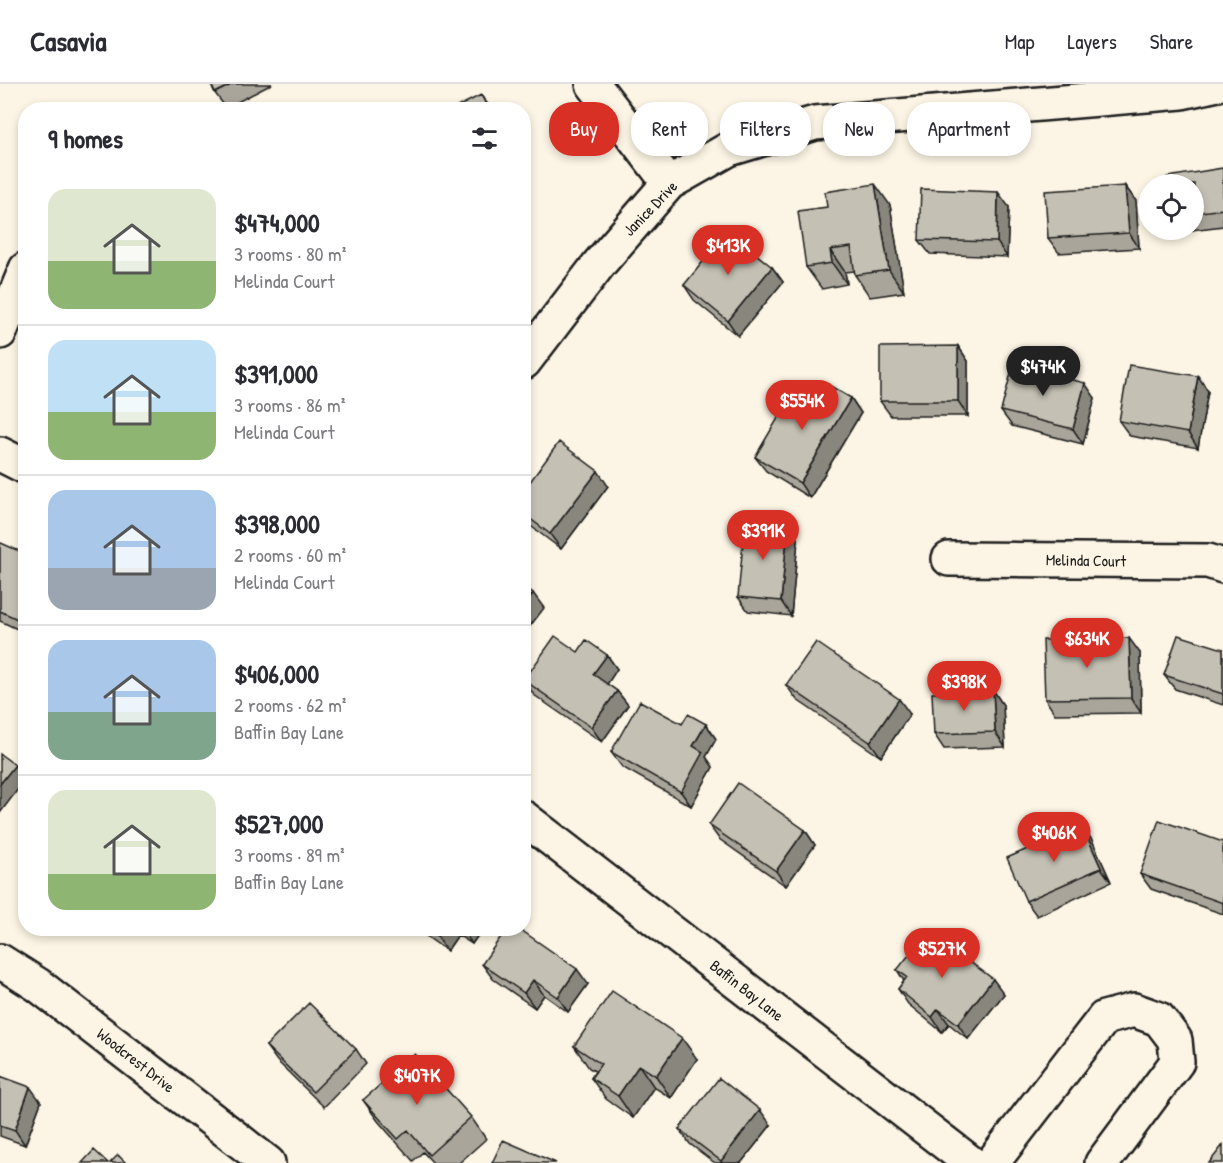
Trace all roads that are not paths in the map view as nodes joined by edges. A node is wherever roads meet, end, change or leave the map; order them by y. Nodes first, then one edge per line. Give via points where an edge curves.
1 (593, 84) edge
2 (1218, 84) edge
3 (669, 183) junction
4 (18, 288) edge
5 (0, 332) edge
6 (531, 353) edge
7 (0, 454) edge
8 (18, 463) edge
9 (949, 558) dead end
10 (1223, 566) edge
11 (531, 823) edge
12 (0, 961) edge
13 (268, 1163) edge
14 (970, 1163) edge
15 (992, 1163) edge
16 (1102, 1163) edge

1 - 3 street
2 - 3 street, Janice Drive via 1182,92 815,123 729,149
3 - 6 street, Janice Drive via 599,264
4 - 5 street
7 - 8 street
9 - 10 street, Melinda Court via 1208,561
11 - 14 street, Baffin Bay Lane
12 - 13 street, Woodcrest Drive via 38,985
15 - 16 street via 1104,1018 1134,1010 1159,1018 1175,1040 1178,1062

